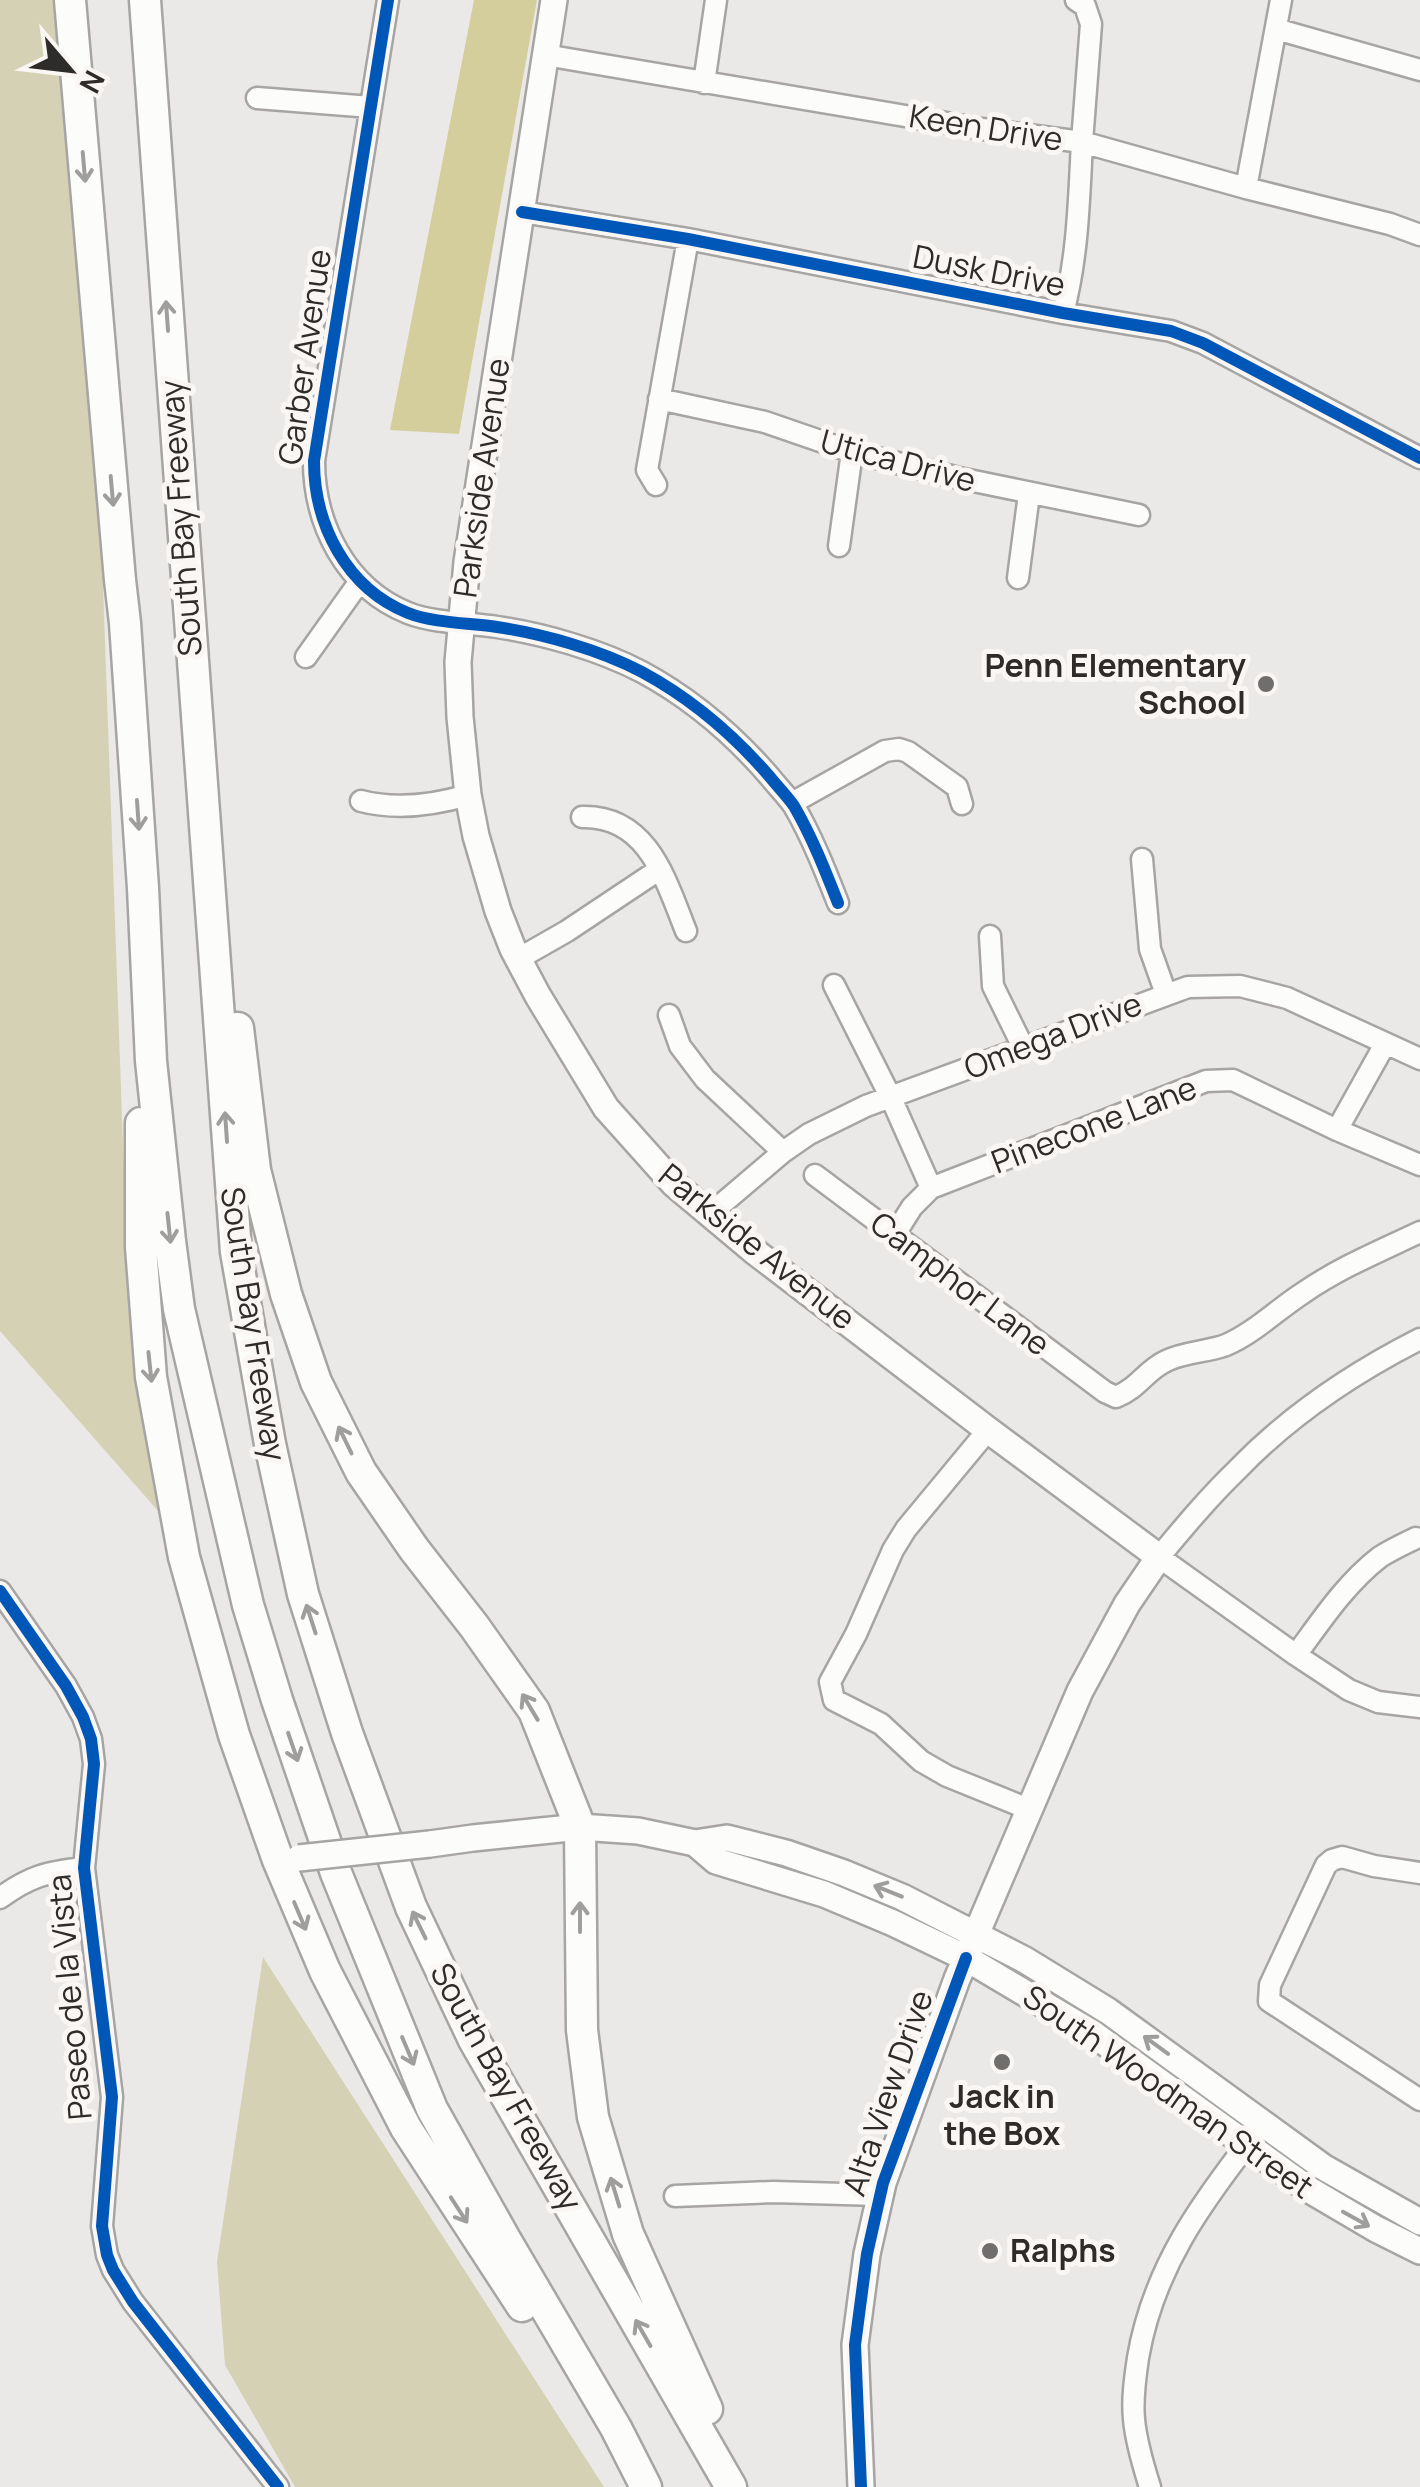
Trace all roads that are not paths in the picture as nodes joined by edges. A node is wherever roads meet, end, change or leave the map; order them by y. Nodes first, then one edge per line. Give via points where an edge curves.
1 (70, 0) edge
2 (145, 0) edge
3 (388, 0) edge
4 (554, 0) edge
5 (716, 0) edge
6 (1280, 0) edge
7 (1081, 3) edge
8 (1276, 29) junction
9 (545, 55) junction
10 (1420, 70) edge
11 (704, 82) junction
12 (257, 98) dead end
13 (371, 107) junction
14 (1082, 142) junction
15 (1246, 188) junction
16 (522, 212) junction
17 (1420, 235) edge
18 (688, 239) junction
19 (1063, 313) junction
20 (659, 399) junction
21 (852, 452) junction
22 (1420, 458) edge
23 (656, 485) dead end
24 (1029, 494) junction
25 (1139, 515) dead end
26 (839, 546) dead end
27 (1018, 578) dead end
28 (360, 581) junction
29 (461, 623) junction
30 (306, 657) dead end
31 (199, 762) junction
32 (468, 795) junction
33 (361, 801) dead end
34 (792, 803) junction
35 (962, 804) dead end
36 (582, 817) dead end
37 (1142, 859) dead end
38 (660, 869) junction
39 (838, 903) dead end
40 (686, 931) dead end
41 (990, 936) dead end
42 (518, 958) junction
43 (834, 986) dead end
44 (1166, 994) junction
45 (670, 1015) dead end
46 (1385, 1044) junction
47 (1023, 1046) junction
48 (1420, 1059) edge
49 (151, 1061) junction
50 (890, 1098) junction
51 (1337, 1130) junction
52 (783, 1152) junction
53 (1420, 1164) edge
54 (815, 1175) dead end
55 (931, 1188) junction
56 (710, 1214) junction
57 (1420, 1232) edge
58 (894, 1234) junction
59 (1420, 1339) edge
60 (988, 1430) junction
61 (1416, 1538) dead end
62 (1159, 1557) junction
63 (0, 1591) edge
64 (1296, 1655) junction
65 (1420, 1707) edge
66 (1031, 1810) junction
67 (580, 1827) junction
68 (696, 1843) junction
69 (288, 1859) junction
70 (84, 1868) junction
71 (1420, 1873) edge
72 (0, 1898) edge
73 (976, 1933) junction
74 (966, 1958) junction
75 (1420, 2100) edge
76 (1254, 2135) junction
77 (879, 2195) junction
78 (675, 2196) dead end
79 (1420, 2222) edge
80 (1420, 2251) edge
81 (729, 2482) edge
82 (278, 2487) edge
83 (636, 2487) edge
84 (646, 2487) edge
85 (861, 2487) edge
86 (1150, 2487) edge

1 -> 49 highway, South Bay Freeway via 125,623
31 -> 2 highway, South Bay Freeway
3 - 13 street, Garber Avenue
4 - 9 main road, Parkside Avenue
5 - 11 street
6 - 8 street
7 - 14 street via 1091,24
8 - 10 street
8 - 15 street
9 - 11 street, Keen Drive
9 - 16 main road, Parkside Avenue
11 - 14 street, Keen Drive
12 - 13 street
13 - 28 street, Garber Avenue via 314,461 324,526
14 - 15 street, Keen Drive
14 - 19 street via 1080,223
15 - 17 street, Keen Drive
16 - 18 street, Dusk Drive
16 - 29 main road, Parkside Avenue
18 - 19 street, Dusk Drive
18 - 20 street
19 - 22 street, Dusk Drive via 1203,342
20 - 21 street, Utica Drive via 765,422
20 - 23 street via 646,470
21 - 24 street, Utica Drive
21 - 26 street
24 - 25 street, Utica Drive
24 - 27 street
28 - 29 street, Garber Avenue via 412,615
28 - 30 street
29 - 32 main road, Parkside Avenue via 459,698
29 - 34 street, Garber Avenue via 579,646 640,671 714,720
67 -> 31 highway via 534,1711 361,1472 316,1382 256,1170
81 -> 31 highway, South Bay Freeway via 491,2070 410,1908 303,1594 236,1252
32 - 33 street via 439,803
32 - 42 main road, Parkside Avenue via 498,911
34 - 35 street via 885,751 899,750 956,787
34 - 39 street, Garber Avenue
36 - 38 street via 618,823 649,848
37 - 44 street via 1150,949
38 - 40 street
38 - 42 street
41 - 47 street via 993,986
42 - 56 main road, Parkside Avenue via 606,1108
43 - 50 street
44 - 46 street, Omega Drive via 1240,986 1287,998
44 - 47 street, Omega Drive
45 - 52 street via 680,1046 706,1078
46 - 48 street, Omega Drive
46 - 51 street
47 - 50 street, Omega Drive
49 -> 69 highway via 142,1109 140,1204 157,1414 184,1556 234,1735
49 -> 84 highway, South Bay Freeway via 179,1309 248,1605 330,1856 432,2109
50 - 52 street, Omega Drive
50 - 55 street
51 - 53 street, Pinecone Lane
51 - 55 street, Pinecone Lane via 1233,1080 1206,1081
52 - 56 street, Omega Drive
54 - 58 street, Camphor Lane
55 - 58 street, Pinecone Lane
56 - 60 main road, Parkside Avenue
57 - 58 street, Camphor Lane via 1305,1291 1226,1345 1168,1360 1116,1397
59 - 62 street, Alta View Drive via 1349,1379 1280,1430
60 - 62 main road, Parkside Avenue
60 - 66 street via 906,1529 830,1682 834,1700 882,1724 920,1760
61 - 64 street via 1361,1575
62 - 64 street, Parkside Avenue
62 - 66 main road, Alta View Drive via 1080,1691
63 - 70 street, Paseo de la Vista via 66,1686 91,1739
64 - 65 street, Parkside Avenue via 1366,1698
66 - 73 main road, Alta View Drive
67 - 68 main road, South Woodman Street
67 - 69 main road, South Woodman Street, bridge
81 -> 67 highway via 706,2408 628,2234 593,2117 582,2030
73 -> 68 main road, South Woodman Street via 786,1853 727,1838
68 - 74 main road, South Woodman Street via 716,1861 824,1894
69 -> 83 highway via 324,1971 406,2128
70 - 72 street via 48,1872
70 - 82 street, Paseo de la Vista via 112,2097 102,2226 107,2255 133,2302
71 - 75 street via 1332,1860 1319,1875 1269,2000
73 - 74 main road, Alta View Drive
76 -> 73 main road, South Woodman Street via 1108,2012
74 - 76 main road, South Woodman Street
74 - 77 main road, Alta View Drive
76 - 79 main road, South Woodman Street
76 -> 80 main road, South Woodman Street via 1340,2210
76 - 86 street via 1185,2230 1148,2317 1134,2420
77 - 78 street
77 - 85 main road, Alta View Drive via 855,2345

